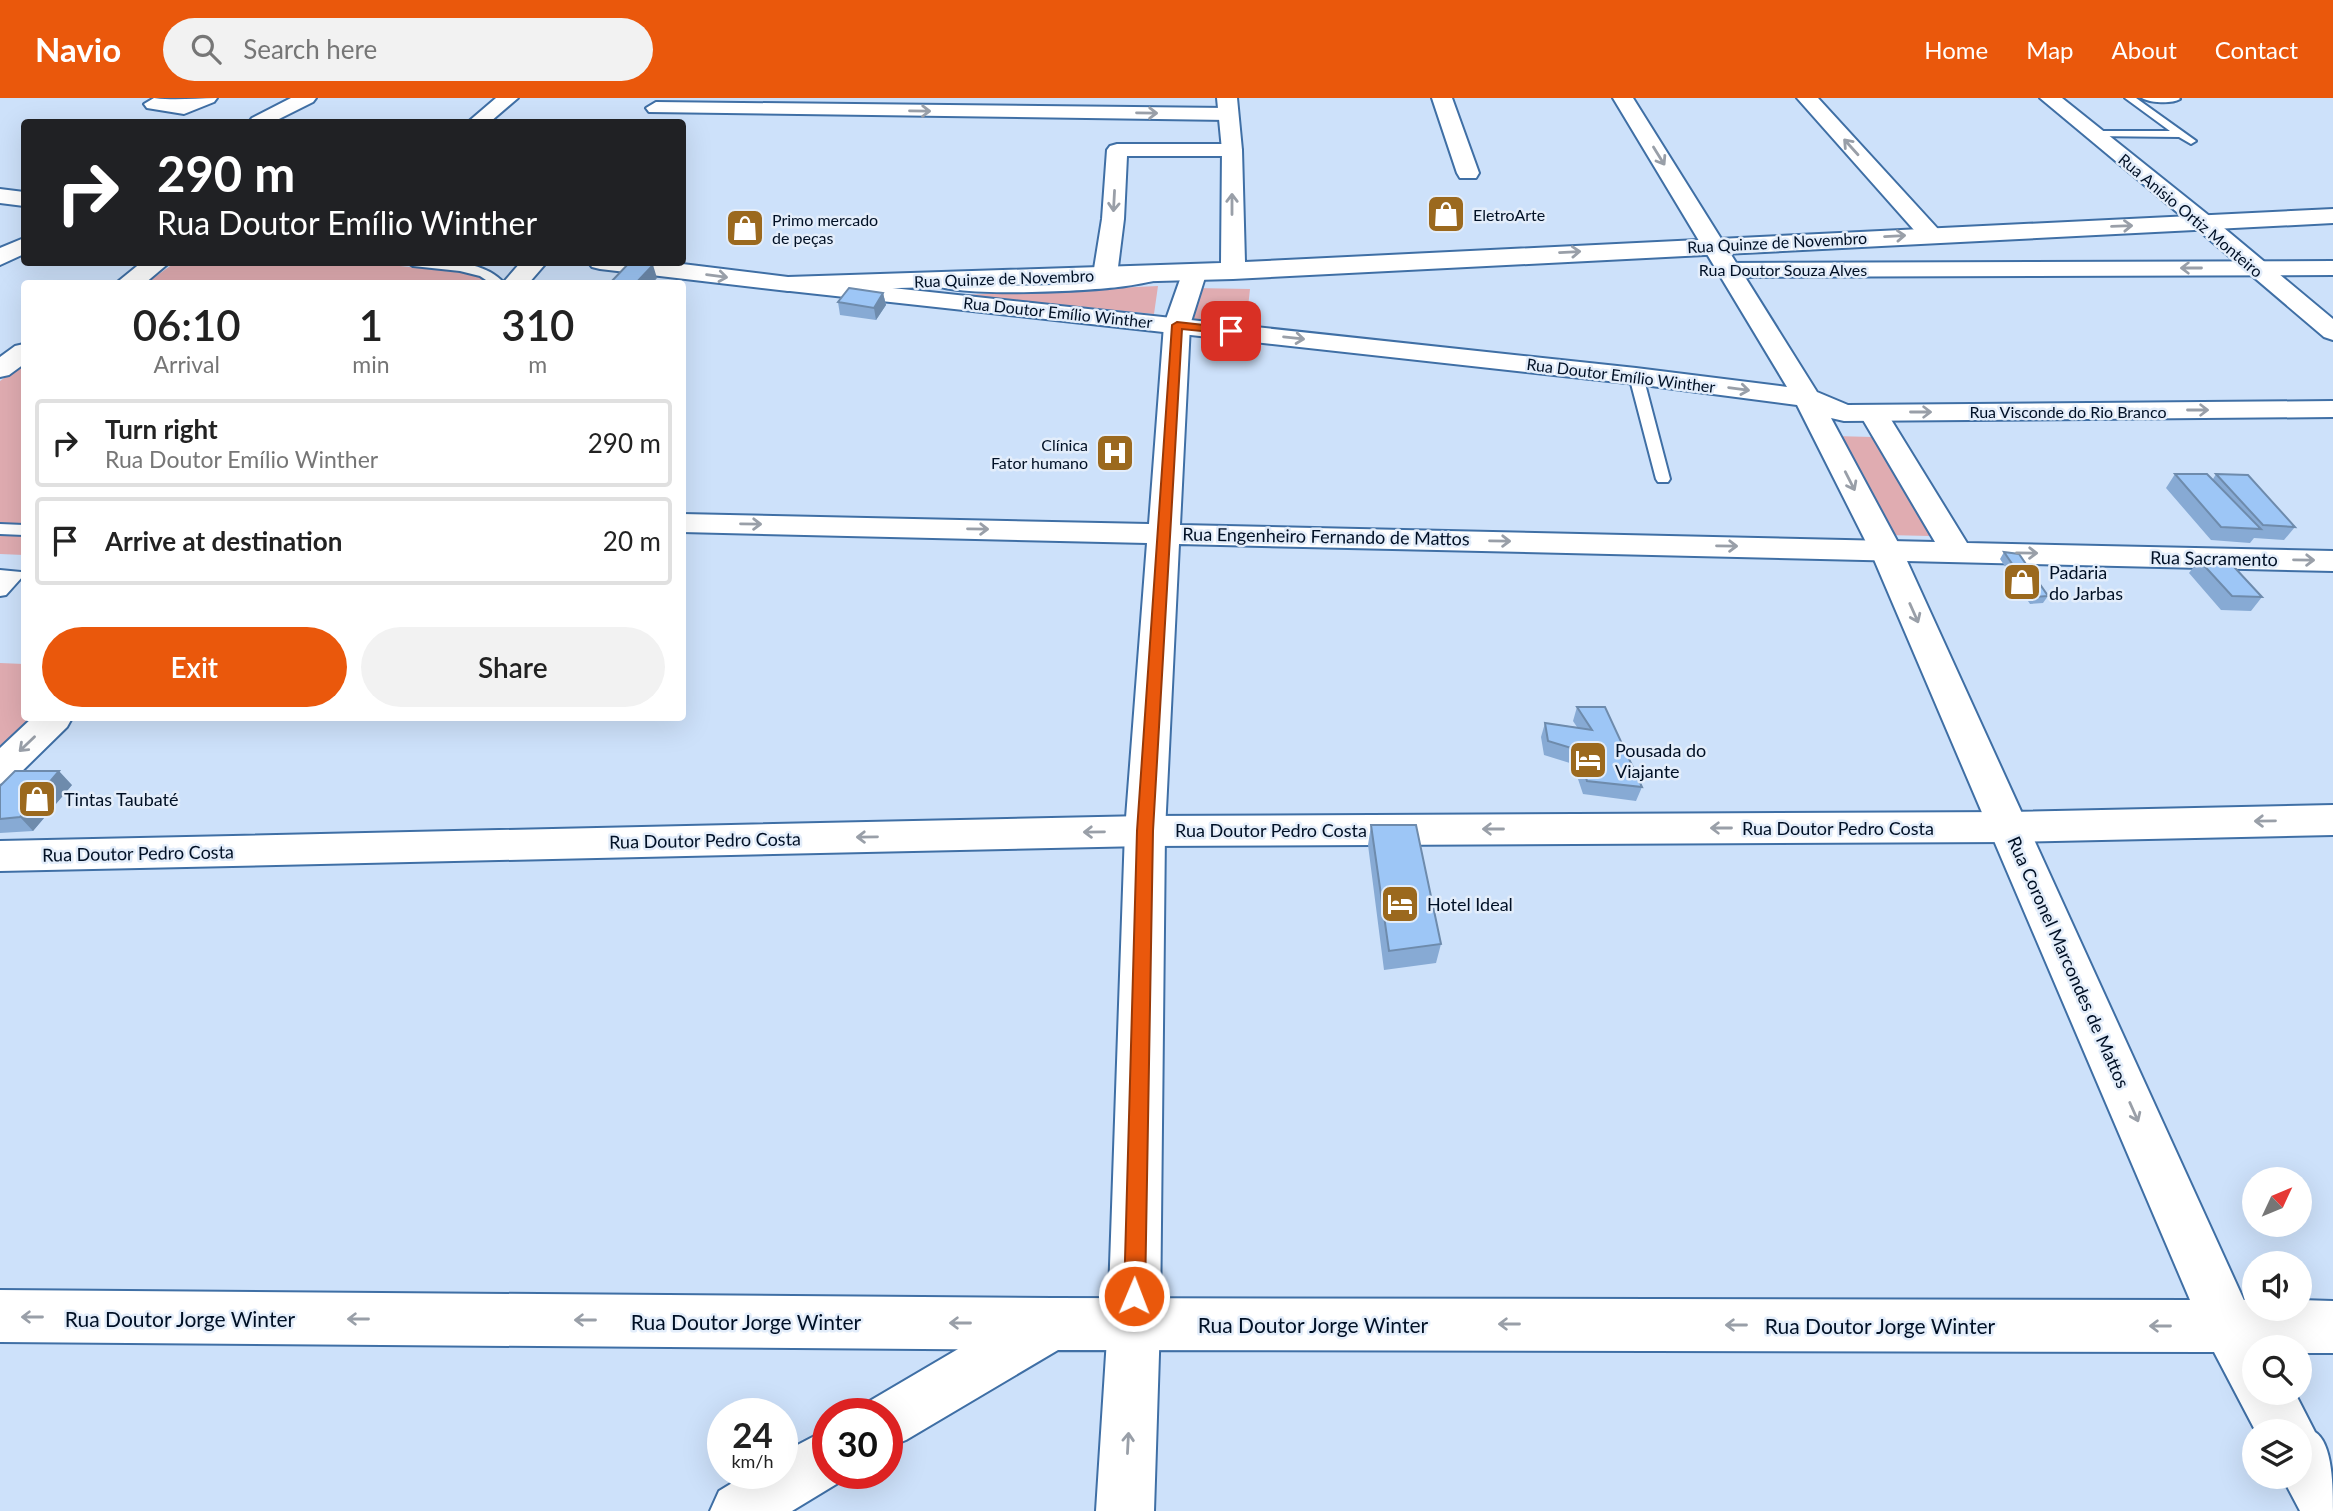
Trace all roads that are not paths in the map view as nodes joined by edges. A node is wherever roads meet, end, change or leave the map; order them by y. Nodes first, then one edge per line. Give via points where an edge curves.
1 (207, 98) edge
2 (306, 98) edge
3 (508, 98) edge
4 (1442, 98) edge
5 (1623, 98) edge
6 (1807, 98) edge
7 (2050, 98) edge
8 (2130, 98) edge
9 (2147, 98) edge
10 (2175, 99) edge
11 (160, 101) edge
12 (659, 103) edge
13 (1227, 106) edge
14 (265, 119) edge
15 (482, 119) edge
16 (642, 119) edge
17 (2094, 134) junction
18 (2180, 134) junction
19 (2191, 141) dead end
20 (1232, 150) junction
21 (1468, 173) dead end
22 (0, 196) edge
23 (21, 199) edge
24 (2333, 216) edge
25 (2204, 223) junction
26 (1930, 234) junction
27 (1715, 246) junction
28 (21, 248) edge
29 (0, 258) edge
30 (1682, 258) junction
31 (152, 266) edge
32 (443, 266) edge
33 (531, 266) edge
34 (634, 266) edge
35 (2254, 267) junction
36 (2333, 268) edge
37 (1229, 270) junction
38 (1728, 270) junction
39 (1184, 272) junction
40 (1105, 275) junction
41 (133, 280) edge
42 (495, 280) edge
43 (518, 280) edge
44 (926, 280) junction
45 (788, 284) junction
46 (1177, 325) junction
47 (2333, 332) edge
48 (21, 354) edge
49 (0, 369) edge
50 (1636, 376) junction
51 (1807, 398) junction
52 (2333, 409) edge
53 (1879, 424) junction
54 (1825, 432) junction
55 (1663, 479) dead end
56 (686, 523) edge
57 (0, 529) edge
58 (21, 530) edge
59 (1164, 532) junction
60 (1886, 551) junction
61 (1956, 551) junction
62 (2333, 561) edge
63 (0, 575) edge
64 (0, 591) edge
65 (51, 721) edge
66 (0, 770) edge
67 (2333, 820) edge
68 (2010, 827) junction
69 (1145, 831) junction
70 (0, 856) edge
71 (0, 1316) edge
72 (1134, 1323) junction
73 (1052, 1324) junction
74 (2228, 1326) junction
75 (2333, 1327) edge
76 (2242, 1351) edge
77 (903, 1412) edge
78 (812, 1467) edge
79 (2312, 1476) edge
80 (739, 1511) edge
81 (1125, 1511) edge
82 (2331, 1511) edge

1 - 11 street via 184,108
2 - 14 street
3 - 15 street
4 - 21 street
5 -> 27 street, Rua Coronel Marcondes de Mattos
26 -> 6 street
7 - 17 street, Rua Anísio Ortiz Monteiro
8 - 18 lane
9 - 10 lane
12 -> 13 street
12 - 16 street
13 - 20 street
17 - 18 lane
17 - 25 street, Rua Anísio Ortiz Monteiro
18 - 19 lane
37 -> 20 street
20 -> 40 street via 1117,150
22 - 23 street
24 - 25 street, Rua Quinze de Novembro
26 -> 25 street, Rua Quinze de Novembro
25 - 35 street, Rua Anísio Ortiz Monteiro
27 -> 26 street, Rua Quinze de Novembro
27 - 30 street, Rua Quinze de Novembro
27 - 38 street, Rua Coronel Marcondes de Mattos
28 - 29 street
30 - 37 street, Rua Doutor Souza Alves
30 - 38 street, Rua Doutor Souza Alves
31 - 41 street
32 - 42 lane via 480,271
33 - 43 street
34 -> 45 street, Rua Doutor Emílio Winther
35 - 36 street, Rua Doutor Souza Alves
35 -> 38 street, Rua Doutor Souza Alves
35 - 47 street, Rua Anísio Ortiz Monteiro
37 - 39 street, Rua Quinze de Novembro
38 - 51 street, Rua Coronel Marcondes de Mattos
39 - 40 street, Rua Quinze de Novembro
39 - 44 lane via 1107,285 970,288
39 - 46 street
40 - 44 street, Rua Quinze de Novembro
44 - 45 street, Rua Quinze de Novembro
45 - 46 street, Rua Doutor Emílio Winther
46 -> 50 street, Rua Doutor Emílio Winther
46 - 59 street
48 - 49 street
50 -> 51 street, Rua Doutor Emílio Winther
50 - 55 lane
51 - 53 street, Rua Visconde do Rio Branco
51 - 54 street, Rua Coronel Marcondes de Mattos
53 -> 52 street, Rua Visconde do Rio Branco
53 - 54 street
53 - 61 street
54 -> 60 street, Rua Coronel Marcondes de Mattos
56 -> 59 street, Rua Engenheiro Fernando de Mattos
57 - 58 lane
59 -> 60 street, Rua Engenheiro Fernando de Mattos
59 - 69 street
60 - 61 street, Rua Sacramento
60 -> 68 street, Rua Coronel Marcondes de Mattos
61 -> 62 street, Rua Sacramento
63 - 64 lane via 15,576
65 -> 66 street
67 -> 68 street, Rua Doutor Pedro Costa
68 -> 69 street, Rua Doutor Pedro Costa
68 -> 74 street, Rua Coronel Marcondes de Mattos
69 -> 70 street, Rua Doutor Pedro Costa
69 - 72 street
73 -> 71 street, Rua Doutor Jorge Winter
72 - 73 street, Rua Doutor Jorge Winter
74 -> 72 street, Rua Doutor Jorge Winter
81 -> 72 street
73 - 77 street
74 - 75 street, Rua Doutor Jorge Winter
74 - 76 street, Rua Coronel Marcondes de Mattos
78 - 80 street
79 - 82 street

